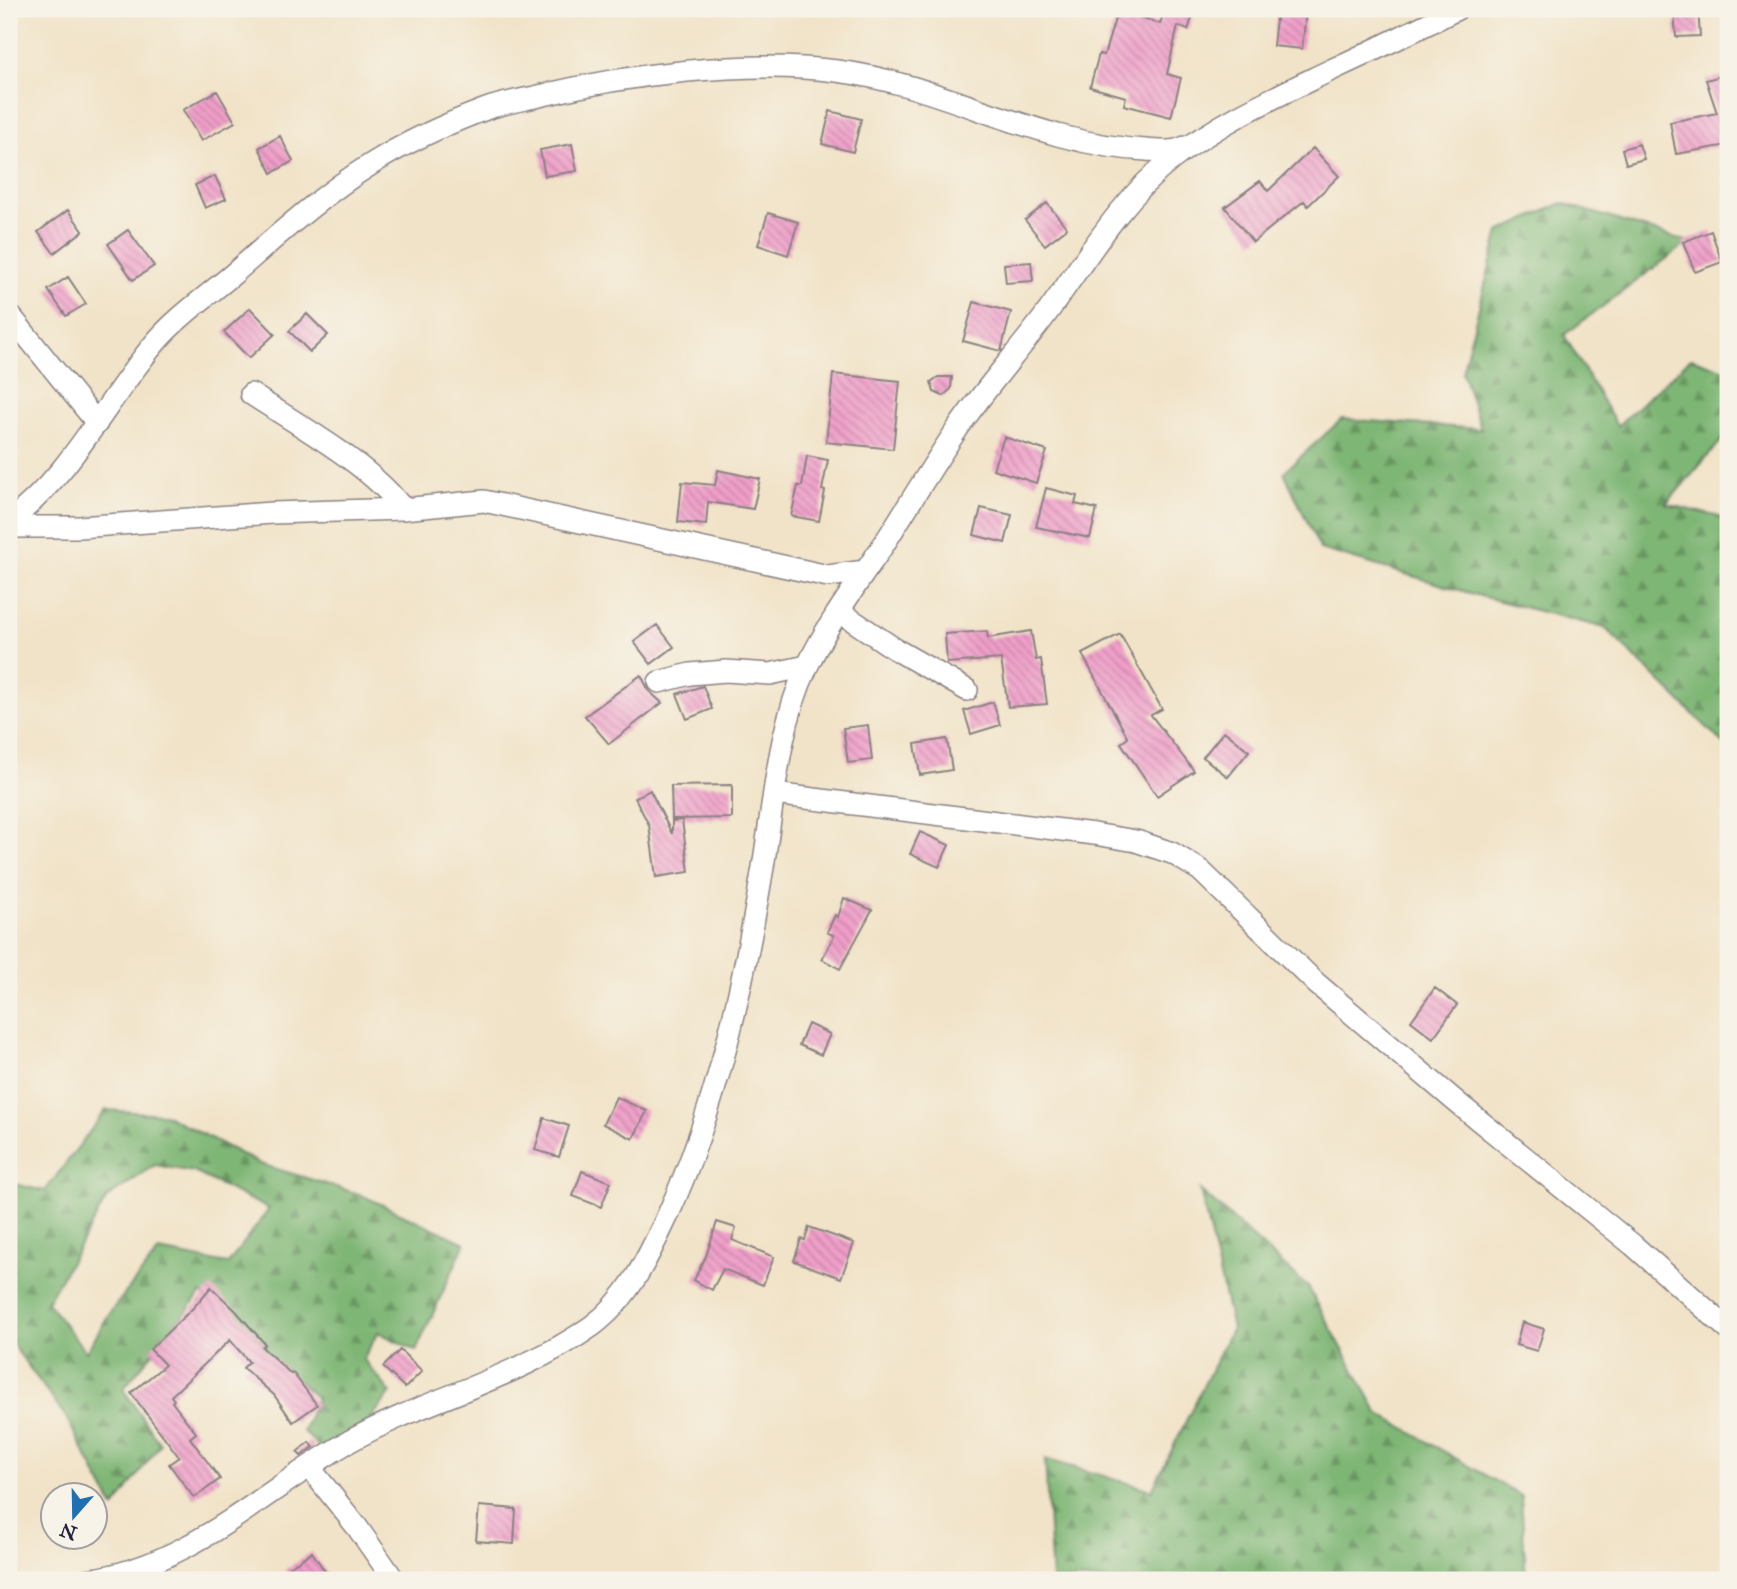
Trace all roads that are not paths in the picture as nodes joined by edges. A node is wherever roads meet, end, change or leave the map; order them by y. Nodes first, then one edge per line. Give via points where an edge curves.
1 (1457, 9) edge
2 (1201, 139) junction
3 (9, 314) edge
4 (251, 394) dead end
5 (97, 423) junction
6 (403, 509) junction
7 (9, 521) edge
8 (9, 527) edge
9 (865, 571) junction
10 (840, 612) junction
11 (807, 666) junction
12 (659, 682) dead end
13 (967, 690) dead end
14 (774, 794) junction
15 (1728, 1329) edge
16 (310, 1468) junction
17 (86, 1580) edge
18 (394, 1580) edge

1 - 2 street via 1272,98
2 - 5 street via 1176,152 1121,149 1042,133 901,85 838,71 800,69 663,74 578,86 489,108 369,165 308,210 158,340
2 - 9 street via 1139,190 1111,223 957,430
3 - 5 street
4 - 6 street via 390,491
5 - 7 street via 43,493
6 - 8 street
6 - 9 street via 484,501 828,576
9 - 10 street
10 - 11 street
10 - 13 street
11 - 12 street via 770,674 690,674
11 - 14 street via 782,743
14 - 15 street via 1094,834 1172,853 1200,870 1317,984
14 - 16 street via 748,956 714,1093 682,1184 629,1289 611,1310 561,1343 485,1382 390,1421
16 - 17 street via 183,1550 139,1568
16 - 18 street

